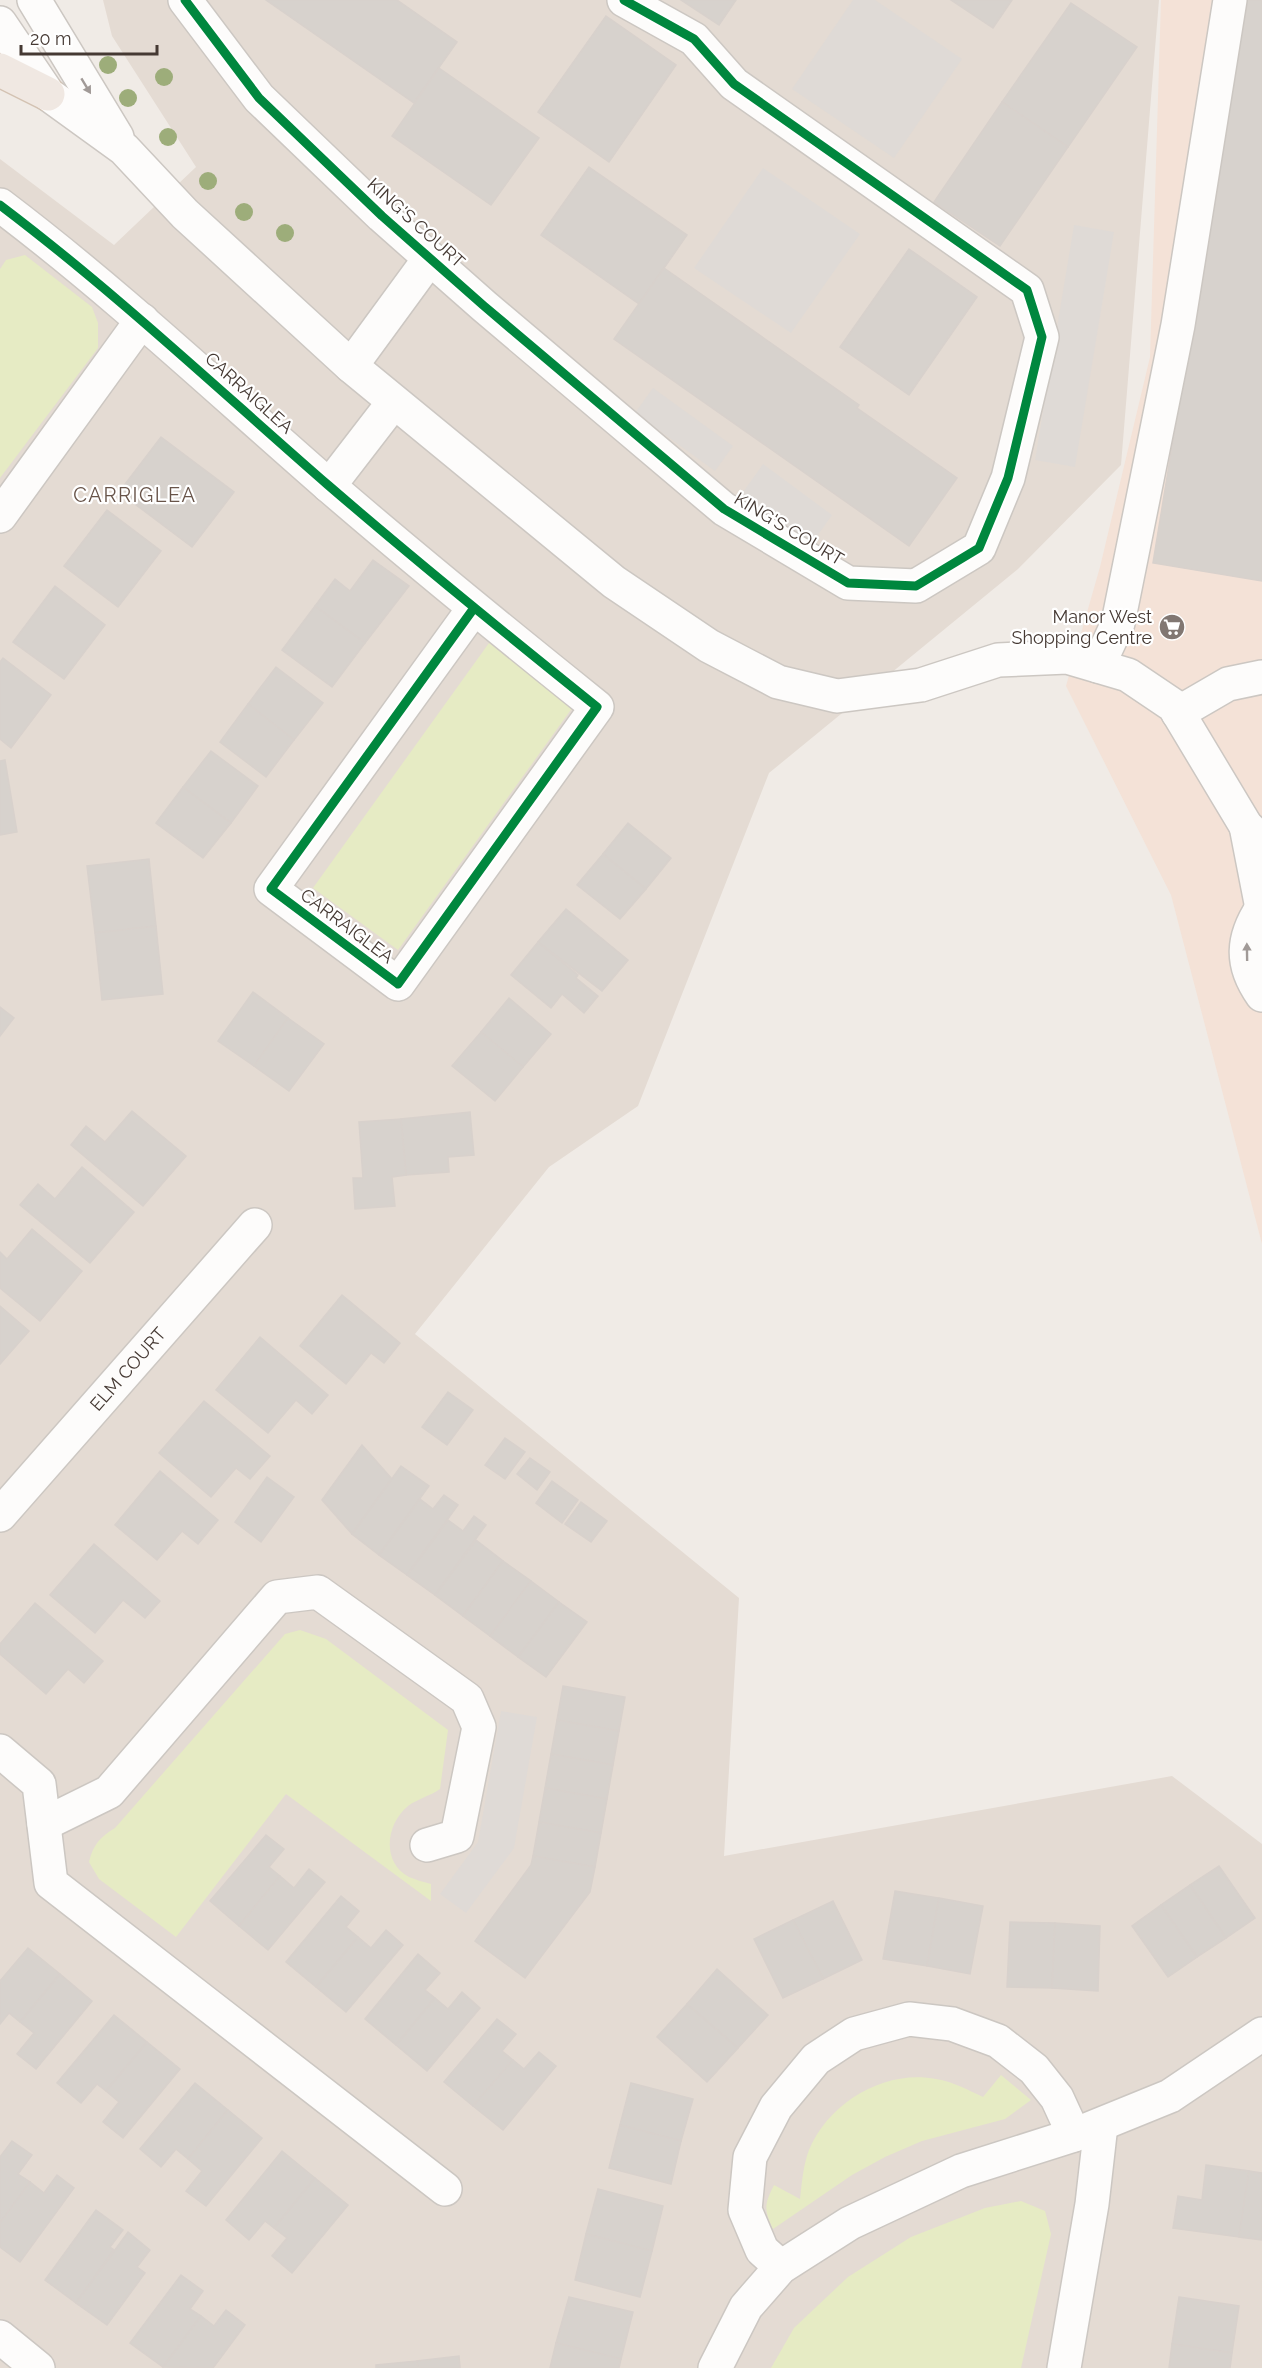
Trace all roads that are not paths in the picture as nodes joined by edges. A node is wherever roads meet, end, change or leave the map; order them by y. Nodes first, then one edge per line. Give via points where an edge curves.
1 (34, 0) edge
2 (185, 0) edge
3 (624, 0) edge
4 (1230, 0) edge
5 (0, 23) edge
6 (0, 70) edge
7 (48, 94) junction
8 (124, 149) junction
9 (2, 210) edge
10 (430, 258) junction
11 (142, 320) junction
12 (351, 366) junction
13 (393, 403) junction
14 (329, 486) junction
15 (0, 516) edge
16 (474, 608) junction
17 (1098, 666) junction
18 (1262, 677) edge
19 (1178, 713) junction
20 (1254, 834) edge
21 (1262, 908) edge
22 (1262, 995) edge
23 (255, 1225) dead end
24 (0, 1515) edge
25 (0, 1751) edge
26 (44, 1824) junction
27 (427, 1845) dead end
28 (1262, 2034) edge
29 (1088, 2130) junction
30 (445, 2189) dead end
31 (781, 2267) junction
32 (0, 2337) edge
33 (38, 2368) edge
34 (715, 2368) edge
35 (1064, 2368) edge

1 -> 8 street
2 - 10 street, KING'S COURT via 259,98
3 - 10 street, KING'S COURT via 694,39 734,84 1028,290 1042,337 1008,478 979,548 916,586 848,583 724,509
4 - 17 street via 1175,337 1118,623
5 - 7 street
6 - 7 main road
7 - 8 street
8 - 12 street via 185,214
9 - 11 street, CARRAIGLEA
10 - 12 street
11 - 14 street, CARRAIGLEA
11 - 15 street
12 - 13 street
13 - 14 street
13 - 17 street via 614,582 709,646 778,682 837,696 921,686 998,660 1067,657
14 - 16 street, CARRAIGLEA
16 - 16 street, CARRAIGLEA via 597,707 398,984 271,889
17 - 19 street via 1128,675 1174,706
18 - 19 street via 1228,684
19 - 20 street
20 - 21 street
22 -> 21 street via 1248,970 1245,947 1250,926
23 - 24 street, ELM COURT
25 - 26 street via 39,1784
26 - 27 street via 109,1792 277,1597 318,1592 467,1699 479,1727 458,1836
26 - 30 street via 51,1883
28 - 29 street via 1170,2096
29 - 31 street via 961,2171 850,2223
29 - 31 street via 1034,2069 998,2041 952,2024 909,2019 854,2034 816,2059 776,2106 750,2157 745,2210 762,2250
29 - 35 street via 1092,2204
31 - 34 street via 746,2307
32 - 33 street

